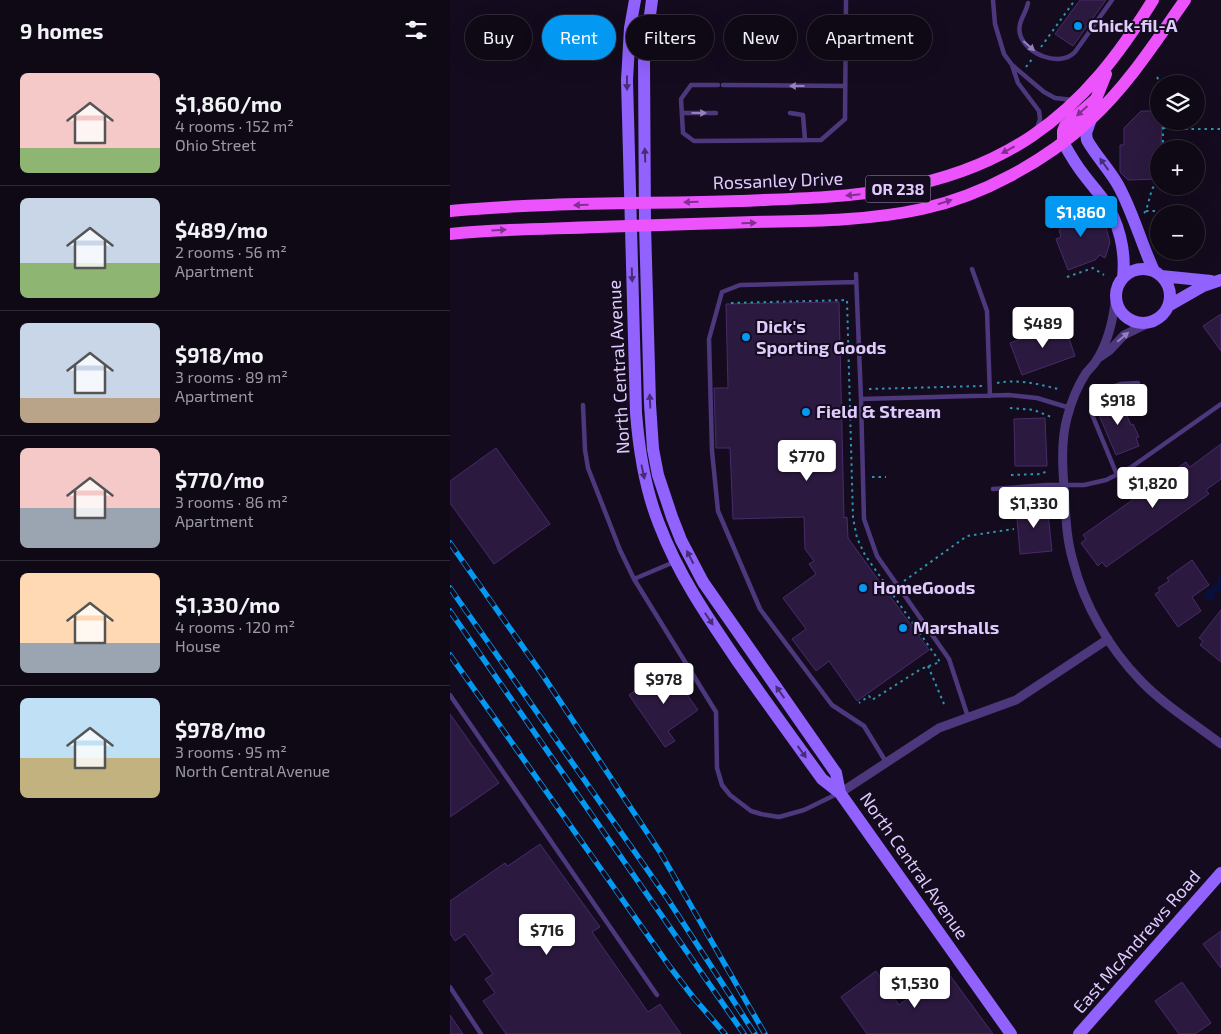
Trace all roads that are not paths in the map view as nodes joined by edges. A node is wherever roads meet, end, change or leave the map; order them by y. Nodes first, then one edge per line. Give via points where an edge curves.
1 (635, 0) edge
2 (652, 0) edge
3 (846, 0) edge
4 (993, 0) edge
5 (1112, 0) edge
6 (1153, 0) edge
7 (1185, 0) edge
8 (1028, 3) dead end
9 (1111, 63) junction
10 (1012, 65) junction
11 (846, 86) junction
12 (1076, 100) junction
13 (682, 113) junction
14 (716, 113) dead end
15 (790, 113) dead end
16 (1091, 119) junction
17 (1036, 133) junction
18 (805, 140) junction
19 (1063, 142) junction
20 (630, 204) junction
21 (646, 204) junction
22 (450, 211) edge
23 (630, 226) junction
24 (645, 226) junction
25 (450, 234) edge
26 (972, 269) dead end
27 (1158, 273) junction
28 (856, 274) dead end
29 (1123, 278) junction
30 (1217, 281) edge
31 (856, 282) junction
32 (1116, 298) junction
33 (1168, 306) junction
34 (1152, 321) junction
35 (1097, 359) junction
36 (1138, 384) dead end
37 (990, 396) junction
38 (861, 399) junction
39 (1221, 404) edge
40 (583, 405) dead end
41 (1070, 408) junction
42 (1117, 475) junction
43 (1064, 485) junction
44 (993, 489) dead end
45 (675, 562) junction
46 (634, 579) junction
47 (1108, 639) junction
48 (450, 695) edge
49 (968, 717) junction
50 (1221, 744) edge
51 (886, 762) junction
52 (840, 793) junction
53 (1221, 873) edge
54 (450, 987) edge
55 (658, 995) dead end
56 (481, 1034) edge
57 (1011, 1034) edge
58 (1080, 1034) edge

1 -> 20 street, North Central Avenue via 627,80
21 -> 2 street, North Central Avenue via 644,61
3 - 11 lane
4 - 10 lane via 999,40
8 -> 5 lane via 1019,27 1020,36 1037,53 1060,59 1071,57
6 - 9 main road, Rossanley Drive / OR 238
7 - 16 main road, OR 238 via 1134,70
9 - 12 main road, Rossanley Drive / OR 238
9 -> 19 main road via 1096,99 1065,126
10 - 12 lane via 1044,92 1056,98
10 - 17 lane via 1018,83 1039,112
11 -> 13 lane via 691,85 681,99
11 - 18 lane via 845,119 821,140
12 - 17 main road, Rossanley Drive / OR 238
13 -> 14 lane
13 - 18 lane via 683,133 694,141
15 - 18 lane via 803,115
16 - 19 main road, OR 238
27 -> 16 street via 1118,184 1087,140
17 -> 21 main road, Rossanley Drive / OR 238 via 996,157 961,172 896,189 835,197
24 -> 19 main road, OR 238 via 804,221 923,209 989,186
19 - 29 street via 1113,217 1122,244
20 - 21 main road, Rossanley Drive / OR 238
20 -> 22 main road, Rossanley Drive / OR 238
20 - 23 street, North Central Avenue
21 - 24 street, North Central Avenue
23 - 24 main road, OR 238
25 -> 23 main road, OR 238
23 -> 45 street, North Central Avenue via 640,448 651,502
52 -> 24 street, North Central Avenue via 836,773 703,582 672,517 652,442
26 - 37 lane via 987,311
27 - 29 street via 1137,270
27 - 30 street
27 - 33 street via 1169,290
28 - 31 lane
29 - 32 street
30 - 33 street
31 - 38 lane
31 - 51 lane via 740,285 722,292 709,339 712,451 718,511 760,609 832,705 864,726
32 - 34 street via 1121,311 1132,320
32 - 35 street via 1110,332
33 - 34 street
35 -> 34 street via 1124,335
35 - 41 street via 1086,373
36 - 42 lane via 1115,386 1092,406
37 - 38 lane
37 - 41 lane via 1038,398
38 - 49 lane via 864,519 877,556 949,659
39 - 42 lane
40 - 46 lane via 588,468
41 - 43 street via 1066,421
42 - 43 lane via 1092,484
43 - 44 lane
43 - 47 street via 1072,561 1091,611
45 - 46 lane
45 -> 52 street, North Central Avenue via 691,593 768,705 822,779
46 - 52 lane via 716,712 717,768 722,785 730,795 750,810 780,817
47 - 49 street via 1016,700
47 - 50 street via 1141,681
48 - 55 lane
49 - 51 street via 939,728
51 - 52 street
52 - 57 street, North Central Avenue
53 - 58 street, East McAndrews Road
54 - 56 lane

